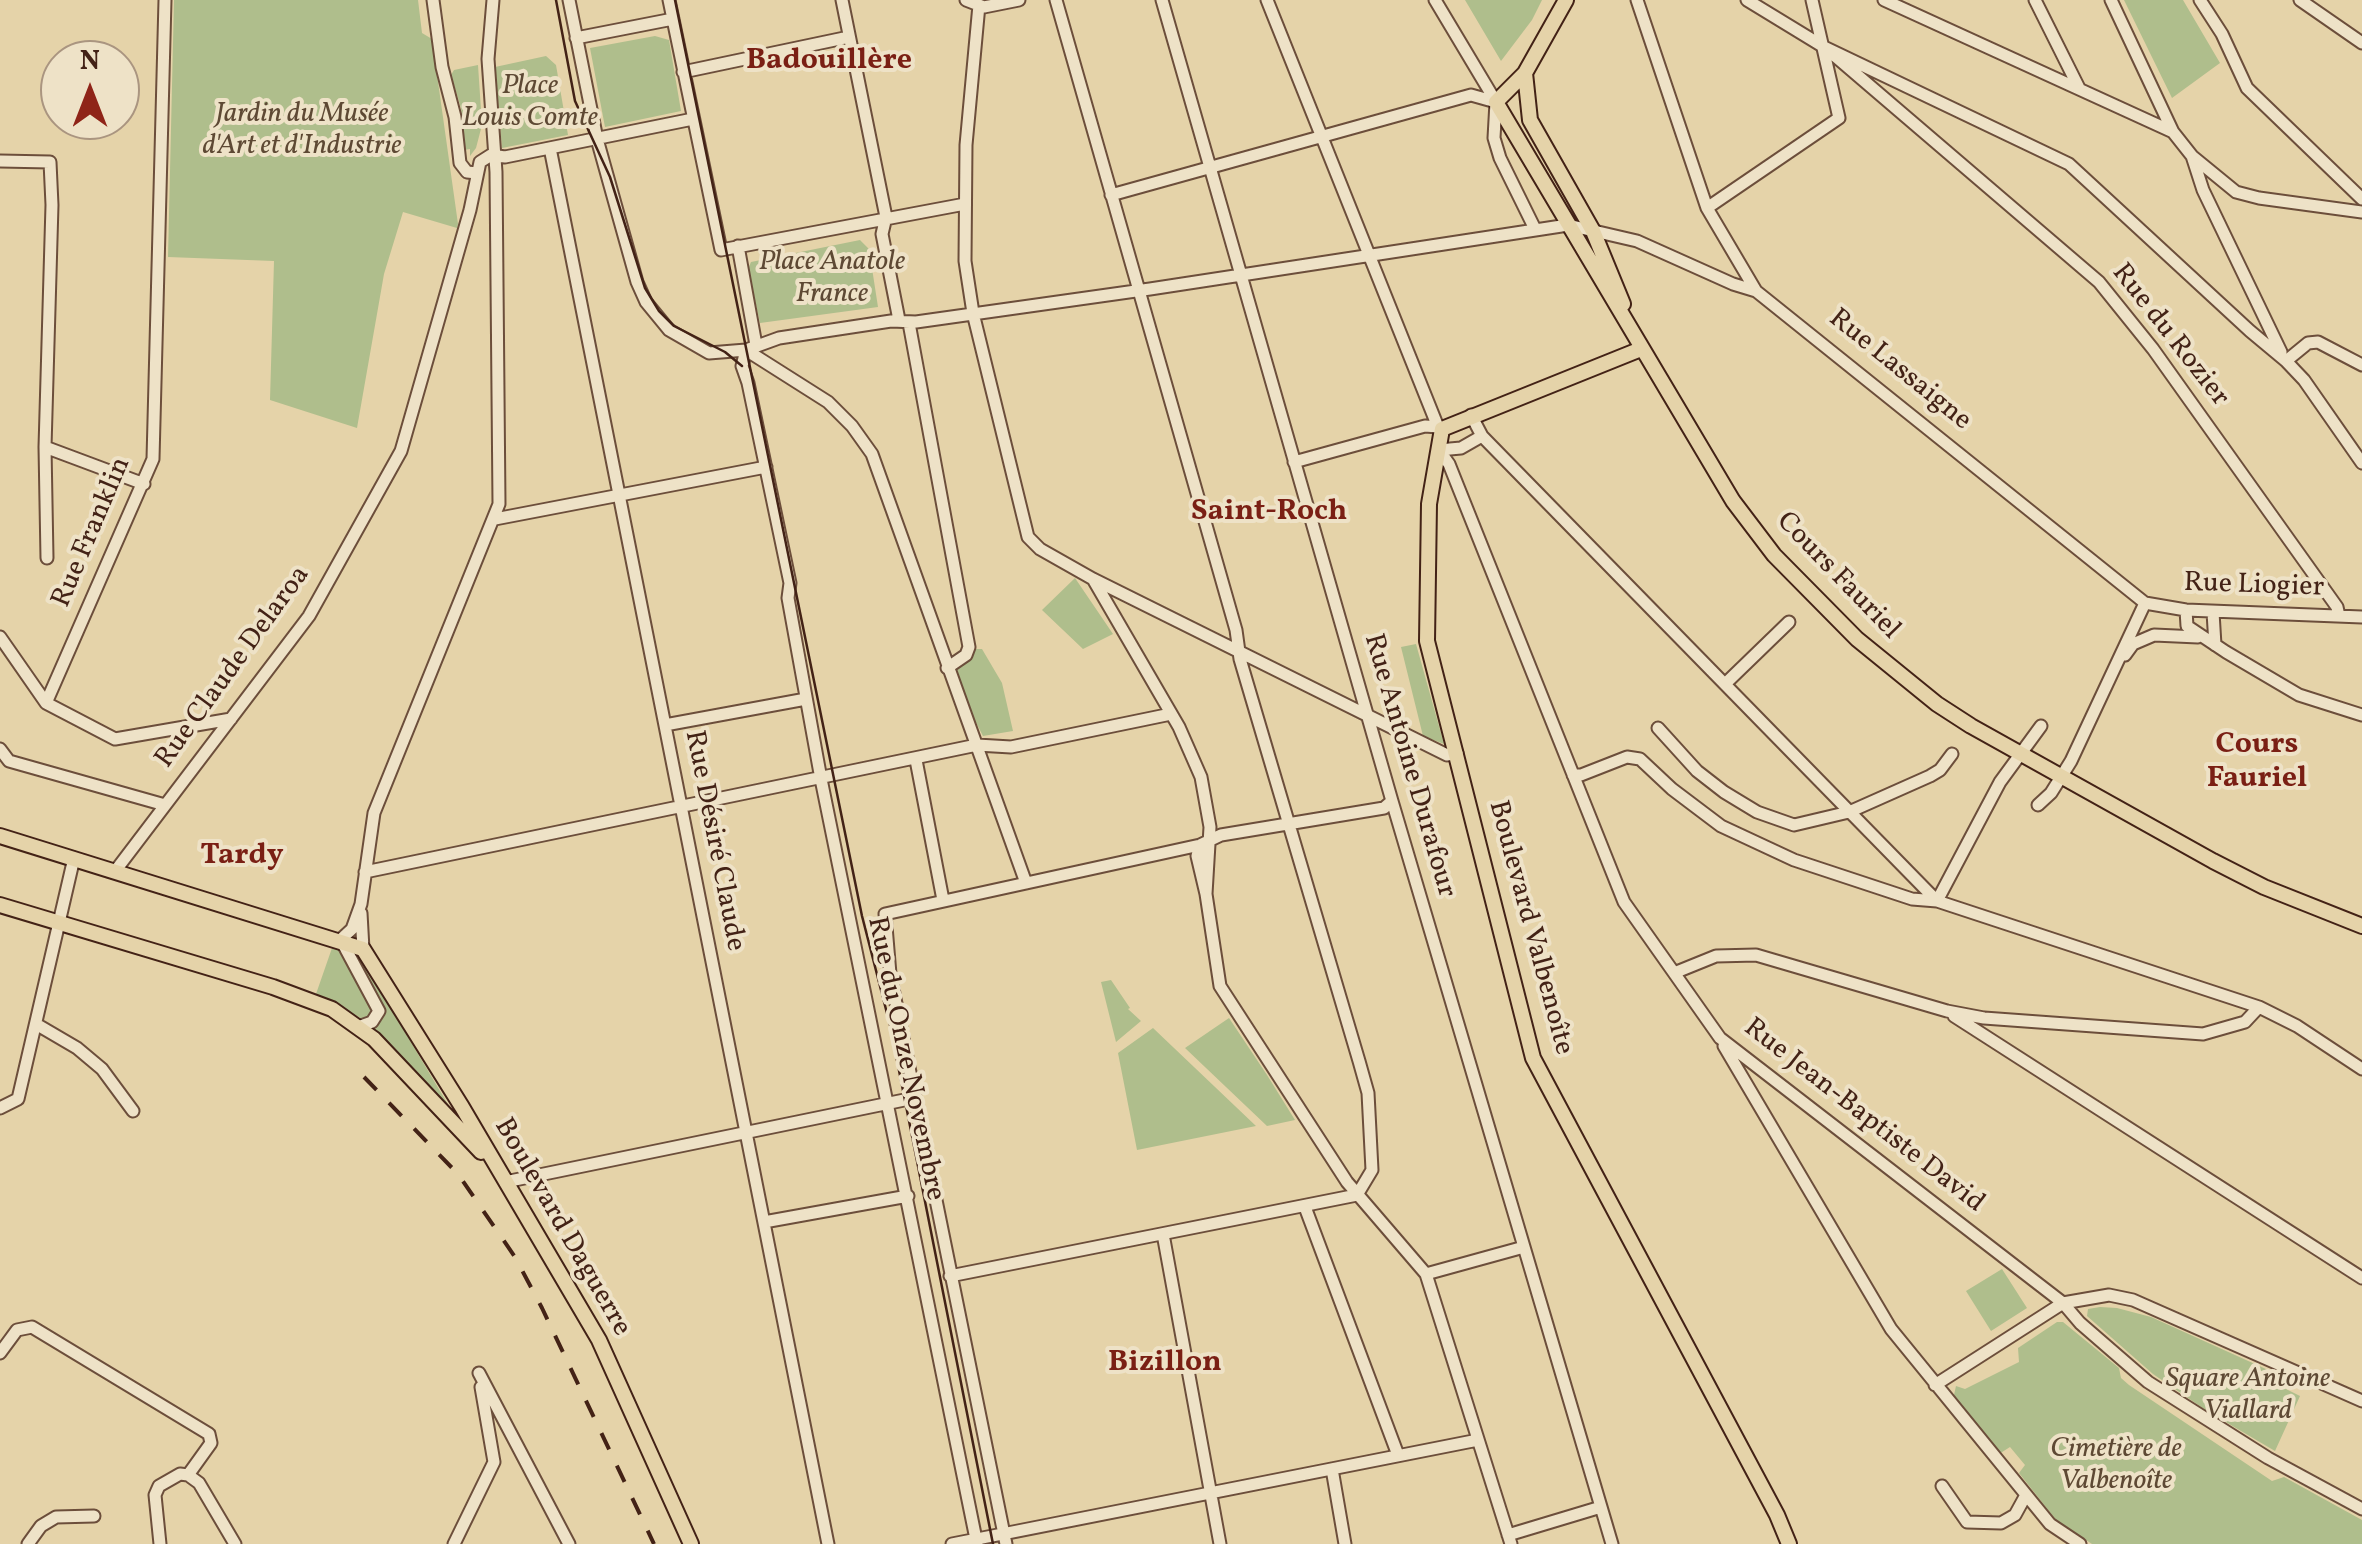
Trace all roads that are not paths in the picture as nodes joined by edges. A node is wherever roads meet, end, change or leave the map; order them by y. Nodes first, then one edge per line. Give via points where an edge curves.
1 (165, 0) edge
2 (433, 0) edge
3 (493, 0) edge
4 (569, 0) edge
5 (669, 0) edge
6 (842, 0) edge
7 (966, 0) edge
8 (1019, 0) edge
9 (1056, 0) edge
10 (1162, 0) edge
11 (1267, 0) edge
12 (1435, 0) edge
13 (1566, 0) edge
14 (1637, 0) edge
15 (1747, 0) edge
16 (1812, 0) edge
17 (1884, 0) edge
18 (2034, 0) edge
19 (2111, 0) edge
20 (2200, 0) edge
21 (2300, 0) edge
22 (982, 6) junction
23 (673, 19) junction
24 (849, 37) junction
25 (576, 38) junction
26 (2362, 43) edge
27 (1824, 47) junction
28 (684, 72) junction
29 (1525, 73) junction
30 (2079, 88) junction
31 (1496, 102) junction
32 (693, 120) junction
33 (2173, 132) junction
34 (1323, 136) junction
35 (597, 139) junction
36 (550, 148) junction
37 (496, 154) junction
38 (2192, 156) junction
39 (0, 161) edge
40 (1210, 168) junction
41 (476, 173) junction
42 (1111, 195) junction
43 (2362, 199) edge
44 (965, 204) junction
45 (1707, 208) junction
46 (2362, 212) edge
47 (886, 217) junction
48 (1568, 225) junction
49 (1535, 229) junction
50 (1593, 230) junction
51 (738, 246) junction
52 (1369, 256) junction
53 (1240, 274) junction
54 (1139, 290) junction
55 (1756, 290) junction
56 (973, 314) junction
57 (904, 322) junction
58 (751, 348) junction
59 (1641, 349) junction
60 (2286, 360) junction
61 (2362, 365) edge
62 (1471, 415) junction
63 (1440, 428) junction
64 (1482, 436) junction
65 (45, 447) junction
66 (1439, 450) junction
67 (1294, 462) junction
68 (2362, 463) edge
69 (766, 466) junction
70 (144, 484) junction
71 (620, 495) junction
72 (495, 519) junction
73 (47, 558) dead end
74 (1093, 579) junction
75 (2145, 603) junction
76 (2186, 610) junction
77 (2213, 612) junction
78 (2339, 616) junction
79 (2362, 617) edge
80 (1790, 622) dead end
81 (0, 637) edge
82 (2209, 641) junction
83 (1238, 650) junction
84 (2116, 666) junction
85 (947, 668) junction
86 (1725, 684) junction
87 (806, 699) junction
88 (46, 703) junction
89 (1171, 714) junction
90 (2362, 715) edge
91 (1367, 716) junction
92 (231, 719) junction
93 (665, 726) junction
94 (2040, 726) dead end
95 (1658, 728) dead end
96 (977, 745) junction
97 (0, 749) edge
98 (1457, 753) junction
99 (1952, 754) dead end
100 (2020, 755) junction
101 (916, 760) junction
102 (1573, 775) junction
103 (2060, 778) junction
104 (821, 779) junction
105 (1392, 801) junction
106 (165, 805) junction
107 (2038, 805) dead end
108 (681, 808) junction
109 (1849, 812) junction
110 (1290, 825) junction
111 (0, 836) edge
112 (1205, 843) junction
113 (74, 858) junction
114 (116, 870) junction
115 (365, 872) junction
116 (1026, 883) junction
117 (943, 900) junction
118 (1936, 900) junction
119 (0, 904) edge
120 (361, 904) junction
121 (60, 924) junction
122 (2362, 926) edge
123 (340, 941) junction
124 (364, 948) junction
125 (1674, 973) junction
126 (2260, 1007) junction
127 (1947, 1011) junction
128 (36, 1024) junction
129 (358, 1027) junction
130 (1720, 1038) junction
131 (2362, 1070) edge
132 (914, 1098) junction
133 (889, 1102) junction
134 (462, 1107) junction
135 (0, 1108) edge
136 (132, 1111) dead end
137 (745, 1130) junction
138 (464, 1134) junction
139 (503, 1178) junction
140 (1357, 1195) junction
141 (908, 1196) junction
142 (1305, 1207) junction
143 (764, 1222) junction
144 (1163, 1234) junction
145 (1524, 1246) junction
146 (1426, 1274) junction
147 (950, 1276) junction
148 (2362, 1278) edge
149 (2063, 1304) junction
150 (0, 1353) edge
151 (1935, 1385) junction
152 (2362, 1401) edge
153 (1478, 1440) junction
154 (1398, 1455) junction
155 (1332, 1469) junction
156 (188, 1475) junction
157 (1942, 1486) dead end
158 (1210, 1493) junction
159 (2026, 1494) junction
160 (1602, 1507) junction
161 (2362, 1509) edge
162 (94, 1516) dead end
163 (1004, 1539) edge
164 (1510, 1540) edge
165 (976, 1542) edge
166 (28, 1544) edge
167 (160, 1544) edge
168 (235, 1544) edge
169 (454, 1544) edge
170 (569, 1544) edge
171 (692, 1544) edge
172 (828, 1544) edge
173 (952, 1544) edge
174 (1220, 1544) edge
175 (1345, 1544) edge
176 (1612, 1544) edge
177 (1789, 1544) edge
178 (2080, 1544) edge

1 - 70 street, Rue Franklin via 153,459
2 - 41 street via 460,163
3 - 37 street via 488,59
4 - 25 street
5 - 23 street
6 - 24 street
7 - 22 street
8 - 22 street
9 - 42 street
10 - 40 street, Rue Antoine Durafour
11 - 34 street
12 - 31 street
13 - 29 main road
14 - 45 street
15 - 27 street
16 - 27 street
17 - 30 street
18 - 30 street
19 - 33 street
20 - 43 street via 2246,88
21 - 26 street
22 - 44 street
23 - 25 street
23 - 28 street
24 - 28 street
24 - 47 street
25 - 35 street
27 - 45 street via 1839,118
27 - 60 street via 2069,164
27 - 78 street, Rue du Rozier via 2100,282
28 - 32 street
29 - 31 main road
29 - 50 main road, Cours Fauriel via 1530,120
30 - 33 street
31 - 34 street via 1471,95
31 - 48 main road, Cours Fauriel
31 - 49 street via 1500,158
32 - 35 street
32 - 51 street via 720,250
33 - 38 street
34 - 40 street
34 - 52 street
35 - 36 street
35 - 58 street via 637,282 652,310 669,330 710,353
36 - 37 street
36 - 71 street, Rue Désiré Claude
37 - 41 street via 483,159
37 - 72 street
38 - 46 street via 2236,192
38 - 60 street
39 - 65 street via 50,162
40 - 42 street
40 - 53 street, Rue Antoine Durafour
41 - 92 street, Rue Claude Delaroa via 402,451 309,616
42 - 54 street
44 - 47 street
44 - 56 street
45 - 55 street
47 - 51 street
47 - 57 street via 882,234
48 - 49 street
48 - 50 street
48 - 59 main road, Cours Fauriel
49 - 52 street
50 - 55 street, Rue Lassaigne
50 - 59 main road, Cours Fauriel
51 - 58 street
52 - 53 street
52 - 63 street
53 - 54 street
53 - 67 street, Rue Antoine Durafour
54 - 56 street
54 - 83 street
55 - 75 street, Rue Lassaigne
56 - 57 street
56 - 74 street via 1028,537
57 - 58 street via 780,338
57 - 85 street via 969,648
58 - 69 street, Rue du Onze Novembre via 742,366
58 - 85 street via 828,402 872,454
59 - 62 main road
59 - 100 main road, Cours Fauriel via 1733,501 1790,572 1895,671
60 - 61 street via 2318,342
60 - 68 street
62 - 63 main road
62 - 64 street
63 - 66 main road, Boulevard Valbenoîte
63 - 67 street via 1425,426
64 - 66 street
64 - 86 street
65 - 70 street
65 - 73 street
66 - 98 main road, Boulevard Valbenoîte via 1429,504 1427,641
66 - 102 street, Rue Jean-Baptiste David
67 - 91 street, Rue Antoine Durafour
69 - 71 street
69 - 87 street, Rue du Onze Novembre
70 - 88 street, Rue Franklin
71 - 72 street
71 - 93 street, Rue Désiré Claude
72 - 115 street via 374,813
74 - 83 street
74 - 89 street
75 - 76 street, Rue Liogier
75 - 84 street
76 - 77 street, Rue Liogier
76 - 82 street via 2187,626
77 - 78 street, Rue Liogier
77 - 82 street
78 - 79 street, Rue Liogier
80 - 86 street
81 - 88 street
82 - 84 street via 2154,635 2132,644
82 - 90 street via 2299,695
83 - 91 street
83 - 110 street
84 - 103 street
85 - 96 street
86 - 109 street
87 - 93 street
87 - 104 street, Rue du Onze Novembre
88 - 92 street via 115,738
89 - 96 street via 1012,746
89 - 112 street via 1202,777
91 - 98 street via 1447,756
91 - 105 street, Rue Antoine Durafour
92 - 106 street, Rue Claude Delaroa
93 - 108 street, Rue Désiré Claude
94 - 100 street
95 - 109 street via 1697,771 1757,812 1794,825
96 - 101 street
96 - 116 street
97 - 106 street via 9,760
98 - 177 main road, Boulevard Valbenoîte via 1533,1058
99 - 109 street via 1930,776
100 - 103 main road, Cours Fauriel
100 - 118 street
101 - 104 street
101 - 117 street
102 - 118 street via 1640,759 1721,826 1794,860 1912,899
102 - 125 street, Rue Jean-Baptiste David via 1624,902
103 - 107 street
103 - 122 main road, Cours Fauriel via 2264,887
104 - 108 street
104 - 133 street, Rue du Onze Novembre
105 - 110 street
105 - 145 street, Rue Antoine Durafour
106 - 114 street, Rue Claude Delaroa
108 - 115 street
108 - 137 street, Rue Désiré Claude
109 - 118 street
110 - 112 street
110 - 140 street via 1368,1093 1372,1170
111 - 113 main road
112 - 116 street
112 - 140 street via 1220,986
113 - 114 main road
113 - 121 street
114 - 123 main road
115 - 120 street
116 - 117 street
117 - 132 street, Rue du Onze Novembre via 890,911 883,919
118 - 126 street
119 - 121 main road
120 - 123 street
120 - 124 street
121 - 128 street
121 - 129 main road via 273,987 332,1009
123 - 124 main road
123 - 129 street via 379,1011
124 - 134 main road, Boulevard Daguerre
125 - 127 street via 1716,956 1756,955
125 - 130 street, Rue Jean-Baptiste David
126 - 127 street via 2244,1022 2203,1034
126 - 131 street
127 - 148 street
128 - 135 street via 18,1099
128 - 136 street via 102,1070
129 - 138 main road
130 - 149 street, Rue Jean-Baptiste David
130 - 151 street via 1892,1329
132 - 133 street
132 - 147 street, Rue du Onze Novembre
133 - 137 street
133 - 141 street, Rue du Onze Novembre
134 - 138 main road
134 - 139 main road, Boulevard Daguerre
137 - 139 street
137 - 143 street, Rue Désiré Claude
138 - 139 main road
139 - 171 main road, Boulevard Daguerre via 599,1340
140 - 142 street
140 - 146 street
141 - 143 street
141 - 165 street, Rue du Onze Novembre
142 - 144 street
142 - 154 street
143 - 172 street, Rue Désiré Claude
144 - 147 street
144 - 158 street
145 - 146 street
145 - 160 street, Rue Antoine Durafour
146 - 153 street
147 - 163 street, Rue du Onze Novembre
149 - 151 street
149 - 152 street via 2109,1295 2133,1300
149 - 161 street, Rue Jean-Baptiste David via 2148,1382
150 - 156 street via 17,1330 32,1327 209,1434
151 - 159 street
153 - 154 street
153 - 164 street
154 - 155 street
155 - 158 street
155 - 175 street
156 - 167 street via 168,1478 155,1495
156 - 168 street via 199,1482
157 - 159 street via 1967,1522 2001,1523 2015,1515
158 - 163 street
158 - 174 street
159 - 178 street via 2050,1524
160 - 164 street
160 - 176 street, Rue Antoine Durafour
162 - 166 street via 56,1517
163 - 165 street
165 - 173 street
169 - 170 street via 494,1462 479,1373

